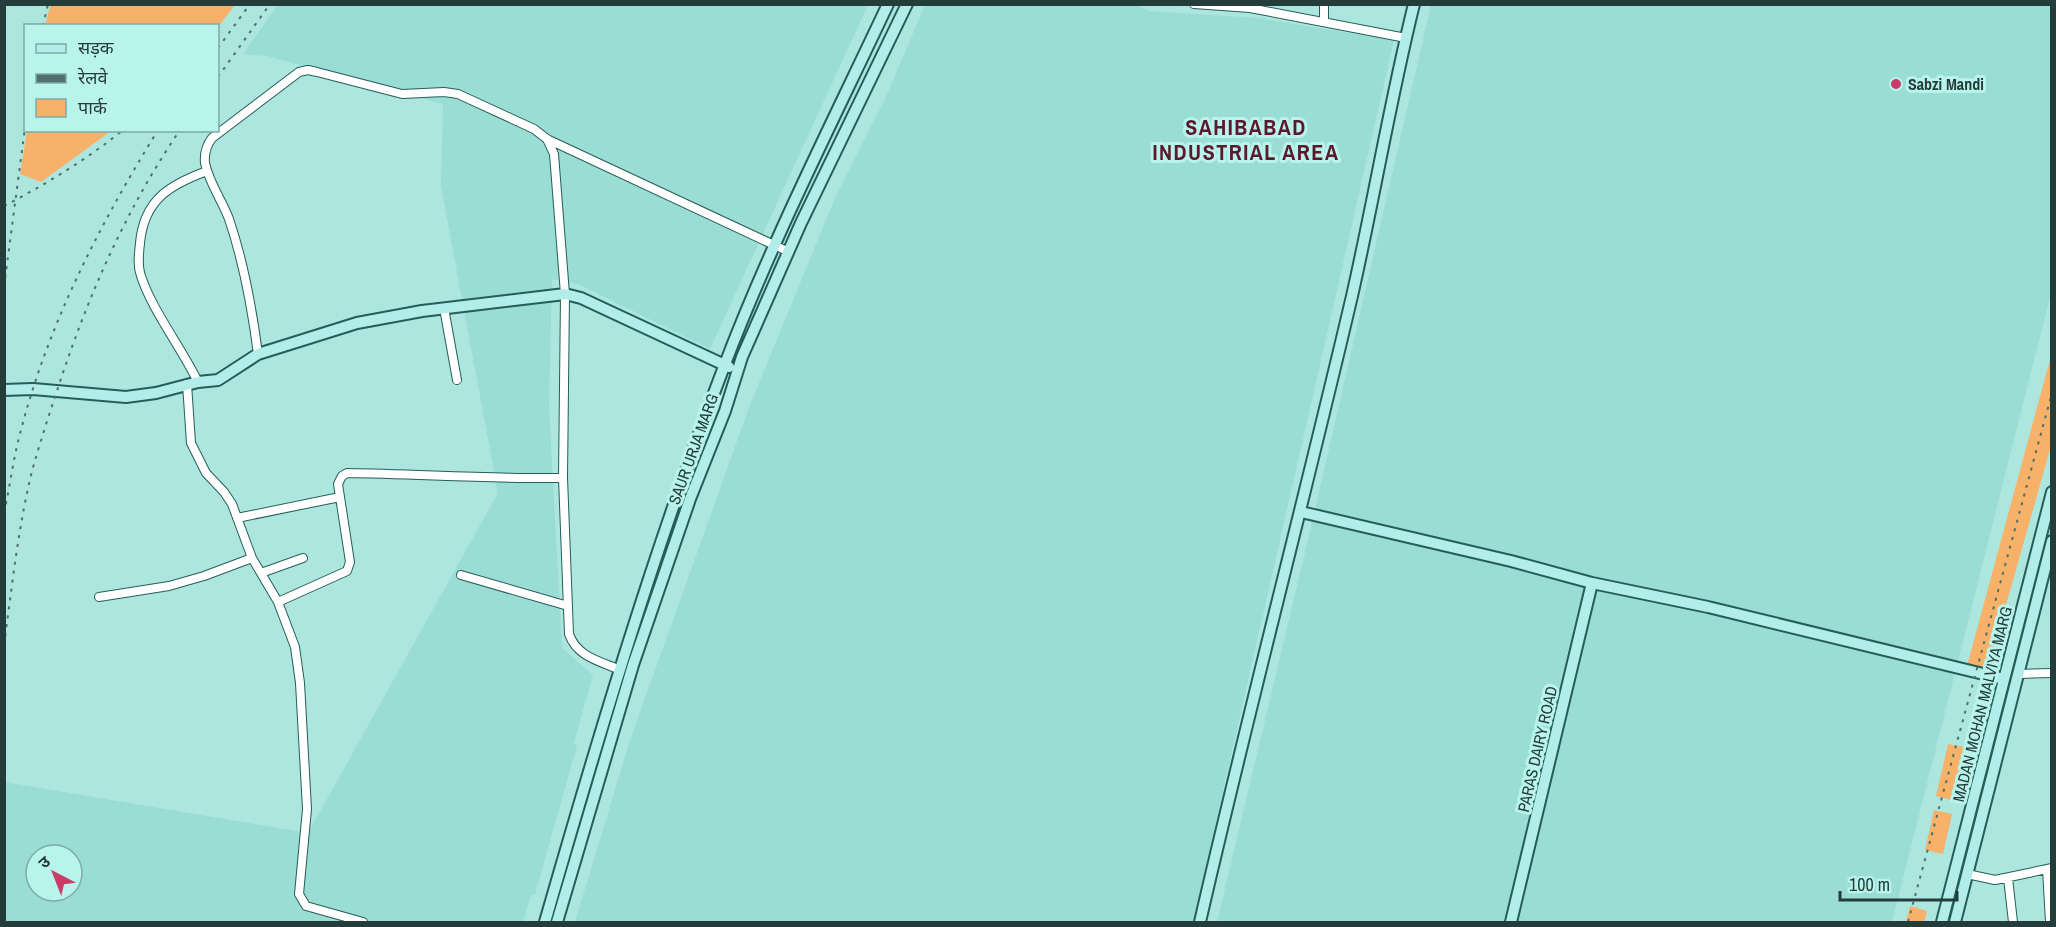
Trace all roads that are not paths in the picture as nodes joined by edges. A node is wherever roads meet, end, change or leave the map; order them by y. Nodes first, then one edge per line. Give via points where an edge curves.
1 (888, 4) edge
2 (907, 4) edge
3 (1194, 4) edge
4 (1324, 4) edge
5 (1414, 4) edge
6 (1208, 5) edge
7 (1324, 21) junction
8 (1406, 38) junction
9 (547, 139) junction
10 (207, 171) junction
11 (774, 246) junction
12 (789, 252) junction
13 (565, 294) junction
14 (444, 308) junction
15 (258, 354) junction
16 (725, 365) junction
17 (737, 371) junction
18 (457, 380) dead end
19 (193, 383) junction
20 (4, 390) edge
21 (563, 478) junction
22 (2052, 492) edge
23 (340, 497) junction
24 (1301, 512) junction
25 (237, 518) junction
26 (2052, 541) edge
27 (252, 558) junction
28 (303, 558) dead end
29 (261, 573) junction
30 (461, 575) dead end
31 (1592, 583) junction
32 (99, 597) dead end
33 (278, 602) junction
34 (568, 606) junction
35 (620, 670) junction
36 (2052, 673) edge
37 (2018, 674) junction
38 (2004, 679) junction
39 (2049, 869) edge
40 (1967, 874) junction
41 (2008, 878) junction
42 (363, 922) edge
43 (545, 922) edge
44 (557, 922) edge
45 (1200, 922) edge
46 (1511, 922) edge
47 (1942, 922) edge
48 (1955, 922) edge
49 (2013, 922) edge
50 (2050, 922) edge

1 - 11 street, SAUR URJA MARG
2 - 12 street, SAUR URJA MARG
3 - 6 street
4 - 7 street
5 - 8 street
6 - 7 street
7 - 8 street
8 - 24 street via 1355,284
9 - 10 street via 534,129 458,94 402,94 308,70 293,75 212,138 205,152
9 - 11 street
9 - 13 street via 554,154
10 - 15 street via 228,215 239,251
10 - 19 street via 177,184 151,206 141,230 139,260 141,277 186,358
11 - 12 street
11 - 16 street, SAUR URJA MARG
12 - 17 street, SAUR URJA MARG
13 - 14 street
13 - 16 street
13 - 21 street
14 - 15 street via 357,324
14 - 18 street
15 - 19 street via 225,377
16 - 17 street
16 - 35 street, SAUR URJA MARG via 681,483
17 - 44 street, SAUR URJA MARG via 633,665
19 - 20 street via 126,397
19 - 25 street via 191,443 206,473 229,498
21 - 23 street via 347,473 339,480
21 - 34 street
22 - 38 street, MADAN MOHAN MALVIYA MARG
23 - 25 street
23 - 33 street via 350,562 347,571
24 - 31 street
24 - 45 street
25 - 27 street
26 - 37 street, MADAN MOHAN MALVIYA MARG
27 - 29 street
27 - 32 street via 169,586
28 - 29 street
29 - 33 street
30 - 34 street
31 - 38 street
31 - 46 street, PARAS DAIRY ROAD
33 - 42 street via 295,647 300,683 307,810 299,894 306,906
34 - 35 street via 572,644 578,651
35 - 43 street, SAUR URJA MARG
36 - 37 street
37 - 40 street, MADAN MOHAN MALVIYA MARG
38 - 47 street, MADAN MOHAN MALVIYA MARG
39 - 41 street
39 - 50 street
40 - 41 street via 1995,880
40 - 48 street, MADAN MOHAN MALVIYA MARG
41 - 49 street

